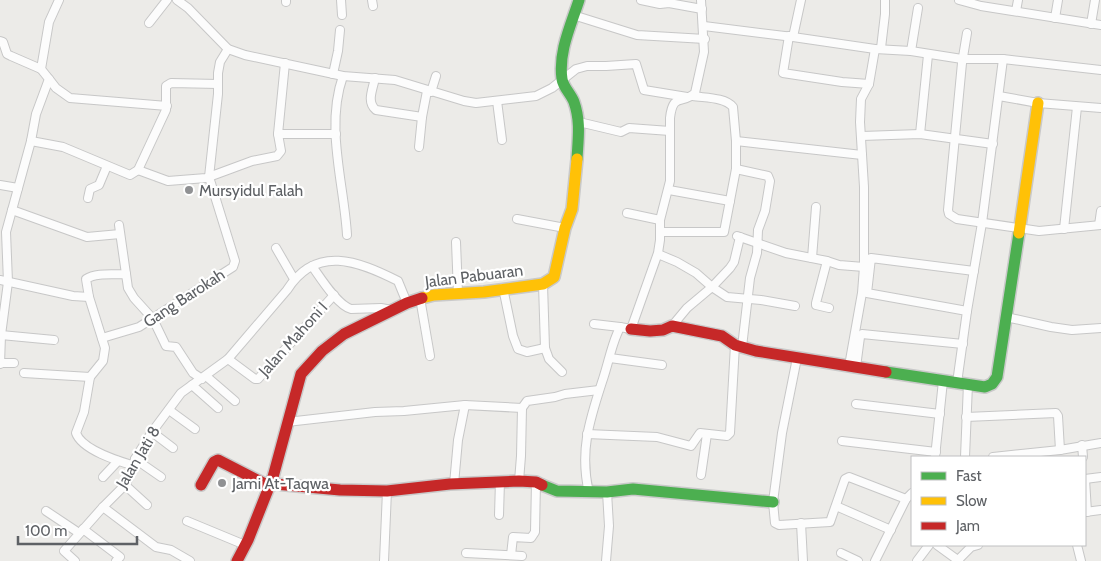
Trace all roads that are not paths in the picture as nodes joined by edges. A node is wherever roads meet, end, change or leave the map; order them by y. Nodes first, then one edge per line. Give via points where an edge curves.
1 (59, 0) edge
2 (167, 0) edge
3 (177, 0) edge
4 (341, 0) edge
5 (579, 0) edge
6 (641, 0) edge
7 (701, 0) edge
8 (801, 0) edge
9 (885, 0) edge
10 (959, 0) edge
11 (1018, 0) edge
12 (1058, 0) edge
13 (1095, 0) edge
14 (982, 3) edge
15 (918, 8) dead end
16 (702, 9) junction
17 (1016, 11) junction
18 (342, 14) dead end
19 (574, 14) junction
20 (1055, 18) junction
21 (149, 23) dead end
22 (1091, 24) junction
23 (704, 26) junction
24 (1101, 26) edge
25 (340, 30) dead end
26 (967, 33) dead end
27 (791, 36) junction
28 (704, 39) junction
29 (0, 41) edge
30 (228, 49) junction
31 (878, 49) junction
32 (912, 52) junction
33 (928, 55) junction
34 (962, 59) junction
35 (1003, 59) junction
36 (284, 64) junction
37 (41, 69) junction
38 (1101, 70) edge
39 (333, 74) junction
40 (343, 76) junction
41 (436, 76) dead end
42 (375, 78) junction
43 (49, 79) junction
44 (562, 81) junction
45 (218, 84) junction
46 (870, 84) junction
47 (429, 92) junction
48 (690, 96) junction
49 (999, 96) junction
50 (497, 101) junction
51 (1038, 103) junction
52 (167, 106) junction
53 (1077, 107) junction
54 (1101, 108) edge
55 (422, 117) junction
56 (579, 122) junction
57 (670, 130) junction
58 (278, 134) junction
59 (336, 134) junction
60 (920, 134) junction
61 (862, 136) junction
62 (955, 139) junction
63 (502, 140) dead end
64 (736, 141) junction
65 (31, 142) junction
66 (993, 144) junction
67 (418, 147) dead end
68 (862, 155) junction
69 (107, 166) junction
70 (736, 169) junction
71 (138, 170) junction
72 (209, 177) junction
73 (0, 185) edge
74 (18, 188) junction
75 (669, 190) junction
76 (88, 198) dead end
77 (730, 201) junction
78 (816, 207) dead end
79 (12, 210) junction
80 (1101, 211) edge
81 (627, 213) dead end
82 (516, 219) dead end
83 (660, 220) junction
84 (982, 223) junction
85 (119, 225) dead end
86 (1100, 225) edge
87 (565, 228) junction
88 (1020, 228) junction
89 (1064, 229) junction
90 (660, 232) junction
91 (120, 234) junction
92 (347, 235) dead end
93 (456, 242) dead end
94 (757, 243) junction
95 (276, 248) dead end
96 (658, 254) junction
97 (812, 258) junction
98 (827, 261) junction
99 (312, 266) junction
100 (864, 267) junction
101 (974, 271) junction
102 (126, 274) junction
103 (294, 279) junction
104 (0, 280) edge
105 (8, 282) junction
106 (543, 284) junction
107 (503, 288) junction
108 (712, 288) junction
109 (458, 293) junction
110 (334, 295) junction
111 (89, 297) junction
112 (420, 298) junction
113 (748, 299) junction
114 (407, 303) junction
115 (795, 306) dead end
116 (829, 308) dead end
117 (393, 310) junction
118 (967, 311) junction
119 (1006, 317) junction
120 (153, 319) junction
121 (594, 324) dead end
122 (672, 326) junction
123 (625, 328) junction
124 (1101, 328) edge
125 (1, 335) junction
126 (102, 338) junction
127 (54, 340) dead end
128 (963, 344) junction
129 (739, 346) junction
130 (545, 348) junction
131 (430, 356) dead end
132 (610, 358) junction
133 (797, 358) junction
134 (228, 359) junction
135 (14, 363) dead end
136 (0, 364) edge
137 (662, 365) dead end
138 (853, 367) junction
139 (562, 372) dead end
140 (24, 373) dead end
141 (90, 378) junction
142 (204, 378) junction
143 (943, 381) junction
144 (963, 384) junction
145 (192, 385) junction
146 (599, 390) junction
147 (235, 400) dead end
148 (856, 404) dead end
149 (466, 406) junction
150 (218, 408) dead end
151 (522, 408) junction
152 (169, 410) junction
153 (940, 414) junction
154 (966, 418) junction
155 (288, 422) junction
156 (195, 429) dead end
157 (152, 432) junction
158 (587, 434) junction
159 (707, 434) junction
160 (842, 441) dead end
161 (1101, 443) edge
162 (1082, 445) junction
163 (173, 448) dead end
164 (1056, 453) edge
165 (936, 455) edge
166 (965, 456) edge
167 (1009, 456) edge
168 (1083, 456) edge
169 (118, 461) junction
170 (135, 463) junction
171 (701, 474) dead end
172 (103, 477) dead end
173 (161, 477) dead end
174 (1101, 477) edge
175 (1086, 479) edge
176 (500, 481) junction
177 (519, 481) junction
178 (536, 482) junction
179 (454, 484) junction
180 (125, 485) junction
181 (201, 485) dead end
182 (270, 486) junction
183 (387, 491) junction
184 (589, 492) junction
185 (607, 492) junction
186 (911, 493) edge
187 (906, 499) junction
188 (773, 502) junction
189 (147, 505) dead end
190 (836, 506) junction
191 (103, 507) junction
192 (1101, 510) edge
193 (46, 511) dead end
194 (1086, 512) edge
195 (499, 514) dead end
196 (187, 521) dead end
197 (802, 523) junction
198 (891, 530) junction
199 (81, 531) junction
200 (245, 545) junction
201 (928, 546) edge
202 (938, 546) edge
203 (972, 546) edge
204 (1077, 546) edge
205 (466, 553) dead end
206 (841, 553) dead end
207 (510, 556) junction
208 (522, 556) dead end
209 (490, 558) edge
210 (118, 559) edge
211 (76, 561) edge
212 (190, 561) edge
213 (236, 561) edge
214 (384, 561) edge
215 (606, 561) edge
216 (803, 561) edge
217 (858, 561) edge
218 (875, 561) edge
219 (916, 561) edge
220 (958, 561) edge
221 (1080, 561) edge

1 - 37 street via 49,22
2 - 21 street
3 - 30 street
4 - 18 street
5 - 19 street, Jalan Pabuaran
6 - 16 street
7 - 16 street
8 - 27 street
9 - 31 street
10 - 14 street
11 - 17 street
12 - 20 street
13 - 22 street
14 - 17 street
15 - 32 street
16 - 23 street
17 - 20 street
19 - 28 street via 637,34
19 - 44 street, Jalan Pabuaran via 562,54
20 - 22 street
22 - 24 street
23 - 27 street
23 - 28 street
25 - 39 street
26 - 34 street
27 - 31 street
27 - 46 street via 783,72
28 - 48 street via 697,88
29 - 37 street via 7,54
30 - 36 street
30 - 45 street via 220,62
31 - 32 street
31 - 46 street
32 - 33 street
33 - 34 street
33 - 60 street
34 - 35 street
34 - 62 street
35 - 38 street
35 - 49 street
36 - 39 street
36 - 58 street
37 - 43 street
39 - 40 street
40 - 42 street
40 - 59 street via 338,96
41 - 47 street
42 - 47 street via 395,80
42 - 55 street via 370,102 372,107
43 - 52 street via 70,98
43 - 65 street via 36,114
44 - 48 street via 576,68 636,64 644,90
44 - 50 street via 536,96
44 - 56 street, Jalan Pabuaran via 576,105
45 - 52 street via 171,83 165,89
45 - 72 street
46 - 61 street via 861,99
47 - 50 street via 476,103
47 - 55 street
48 - 57 street via 677,100 671,107
48 - 64 street via 732,105
49 - 51 street
49 - 66 street
50 - 63 street
51 - 53 street
51 - 88 street
52 - 71 street
53 - 54 street
53 - 89 street
55 - 67 street
56 - 57 street via 622,132 630,128
56 - 87 street, Jalan Pabuaran via 575,189
57 - 75 street
58 - 59 street
58 - 72 street via 281,151 277,156 252,160
59 - 92 street
60 - 61 street
60 - 62 street
61 - 68 street
62 - 66 street
62 - 84 street via 949,214 956,219
64 - 68 street
64 - 70 street
65 - 69 street via 62,147
65 - 74 street
66 - 84 street
68 - 100 street
69 - 71 street via 127,175
69 - 76 street via 99,185 90,189
70 - 77 street
70 - 94 street via 768,176 770,181
71 - 72 street via 168,181
72 - 120 street, Gang Barokah via 235,261 233,266
73 - 74 street
74 - 79 street
75 - 77 street
75 - 83 street
77 - 90 street via 723,233
78 - 97 street
79 - 91 street via 87,236
79 - 105 street via 6,232
80 - 86 street
81 - 83 street
82 - 87 street
83 - 90 street
84 - 88 street
84 - 101 street
85 - 91 street
86 - 89 street
87 - 106 street, Jalan Pabuaran via 554,277
88 - 89 street via 1039,231
88 - 119 street
90 - 96 street
91 - 102 street
93 - 109 street
94 - 97 street
94 - 108 street via 738,236 734,262
94 - 113 street
95 - 103 street
96 - 108 street via 696,273
96 - 123 street
97 - 98 street
98 - 100 street
98 - 116 street via 816,305
99 - 103 street, Jalan Jati 8
99 - 110 street
99 - 114 street via 329,260 367,266 398,281
100 - 138 street
101 - 118 street
101 - 118 street via 871,258 867,293
102 - 111 street via 90,276 86,280
102 - 120 street via 128,288 134,298
103 - 134 street, Jalan Jati 8
104 - 105 street
105 - 111 street
105 - 125 street
106 - 107 street, Jalan Pabuaran
106 - 130 street
107 - 109 street, Jalan Pabuaran
107 - 130 street via 518,349 527,352
108 - 113 street via 727,297
108 - 122 street via 687,308
109 - 112 street, Jalan Pabuaran
110 - 117 street via 348,309
110 - 134 street, Jalan Mahoni I via 258,379
111 - 126 street
112 - 114 street, Jalan Pabuaran
112 - 131 street
113 - 115 street
113 - 129 street
114 - 117 street, Jalan Pabuaran
117 - 155 street, Jalan Pabuaran via 344,334 309,363 301,374
118 - 128 street
119 - 124 street via 1072,330
119 - 144 street via 997,377 985,387
120 - 126 street, Gang Barokah via 140,327
120 - 142 street via 166,346 176,347 193,372
121 - 123 street
122 - 123 street via 650,331
122 - 129 street via 722,336
123 - 132 street via 613,343
125 - 127 street
125 - 136 street
126 - 141 street via 105,348 103,360
128 - 138 street via 862,334
128 - 144 street
129 - 133 street
129 - 159 street via 730,433 726,436
130 - 139 street via 549,359
132 - 137 street
132 - 146 street
133 - 138 street
133 - 188 street via 782,432
134 - 142 street, Jalan Jati 8
135 - 136 street
138 - 143 street
140 - 141 street
141 - 169 street via 76,436 96,452
142 - 145 street, Jalan Jati 8
142 - 147 street
143 - 144 street
143 - 153 street
144 - 154 street
145 - 150 street
145 - 152 street, Jalan Jati 8 via 181,393
146 - 151 street via 534,399 527,401
146 - 158 street
148 - 153 street
149 - 151 street
149 - 155 street
149 - 179 street via 458,440
151 - 177 street
152 - 156 street
152 - 157 street, Jalan Jati 8
153 - 165 street
154 - 164 street via 1056,413
154 - 166 street
155 - 182 street, Jalan Pabuaran
157 - 163 street
157 - 170 street, Jalan Jati 8
158 - 159 street via 657,437 691,446 698,434
158 - 184 street via 584,458
159 - 171 street
160 - 165 street
161 - 162 street
162 - 164 street
162 - 168 street
164 - 167 street
169 - 170 street
169 - 172 street
170 - 173 street
170 - 180 street, Jalan Jati 8
174 - 175 street
176 - 177 street
176 - 179 street
176 - 195 street
177 - 178 street
178 - 184 street via 557,491
178 - 207 street via 536,532 532,538 513,537
179 - 183 street
180 - 189 street
180 - 191 street, Jalan Jati 8
181 - 182 street via 218,460
182 - 183 street
182 - 200 street, Jalan Pabuaran
183 - 214 street
184 - 185 street
185 - 188 street via 633,489
185 - 215 street
186 - 187 street
187 - 190 street via 849,476
187 - 198 street
188 - 197 street via 775,523
190 - 197 street via 832,521
190 - 198 street
191 - 199 street, Jalan Jati 8
191 - 212 street via 156,547 171,550
192 - 194 street
193 - 199 street
196 - 200 street
197 - 216 street
198 - 218 street
199 - 210 street
199 - 211 street, Jalan Jati 8 via 64,551
200 - 213 street, Jalan Pabuaran
201 - 219 street
202 - 220 street
203 - 220 street
204 - 221 street
205 - 209 street
206 - 217 street
207 - 208 street
207 - 209 street

